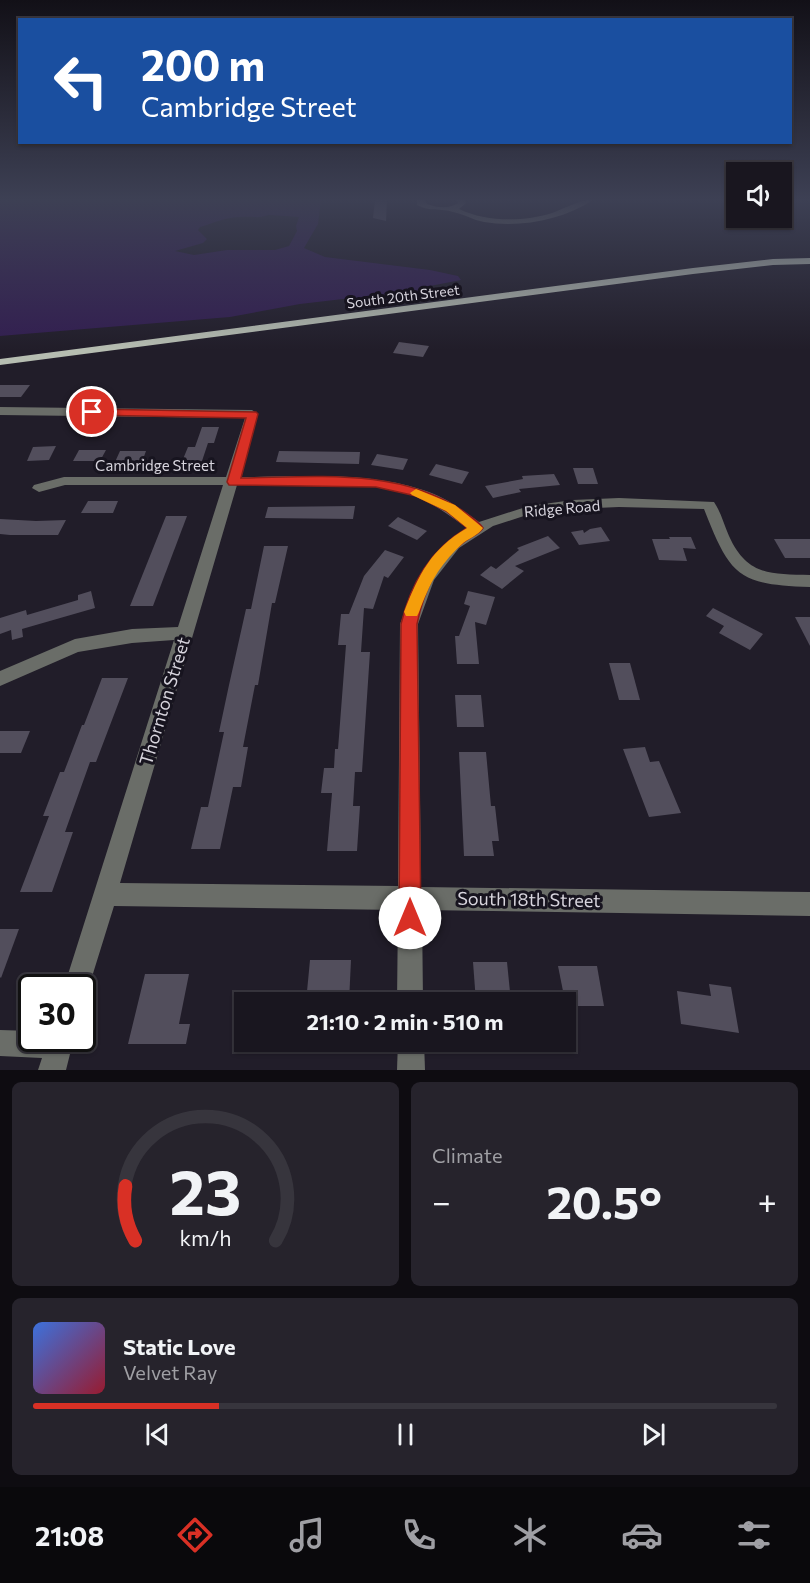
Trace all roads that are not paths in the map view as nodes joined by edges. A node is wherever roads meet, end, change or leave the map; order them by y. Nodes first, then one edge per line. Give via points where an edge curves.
1 (810, 261) edge
2 (0, 362) edge
3 (0, 411) edge
4 (233, 482) junction
5 (39, 488) dead end
6 (477, 528) junction
7 (810, 581) edge
8 (185, 633) junction
9 (0, 679) edge
10 (104, 894) junction
11 (410, 897) junction
12 (810, 904) edge
13 (81, 974) edge
14 (410, 992) edge
15 (18, 1042) edge
16 (0, 1043) edge
17 (57, 1052) edge
18 (411, 1052) edge
19 (52, 1070) edge
20 (411, 1070) edge

1 - 2 main road, South 20th Street via 693,271
3 - 4 street, Thornton Street via 252,414
4 - 5 street, Cambridge Street via 64,481
4 - 6 street, Cambridge Street via 376,483 420,493
4 - 8 street, Thornton Street
6 - 7 street, Ridge Road via 516,512 548,506 709,506 735,561 768,579
6 - 11 street, Ridge Road via 437,560 415,600 409,624
8 - 9 street via 132,636 75,646
8 - 10 street, Thornton Street
10 - 11 street, South 18th Street
10 - 13 street, Thornton Street
11 - 12 street, South 18th Street
11 - 14 street, Ridge Road
15 - 16 street
17 - 19 street
18 - 20 street

